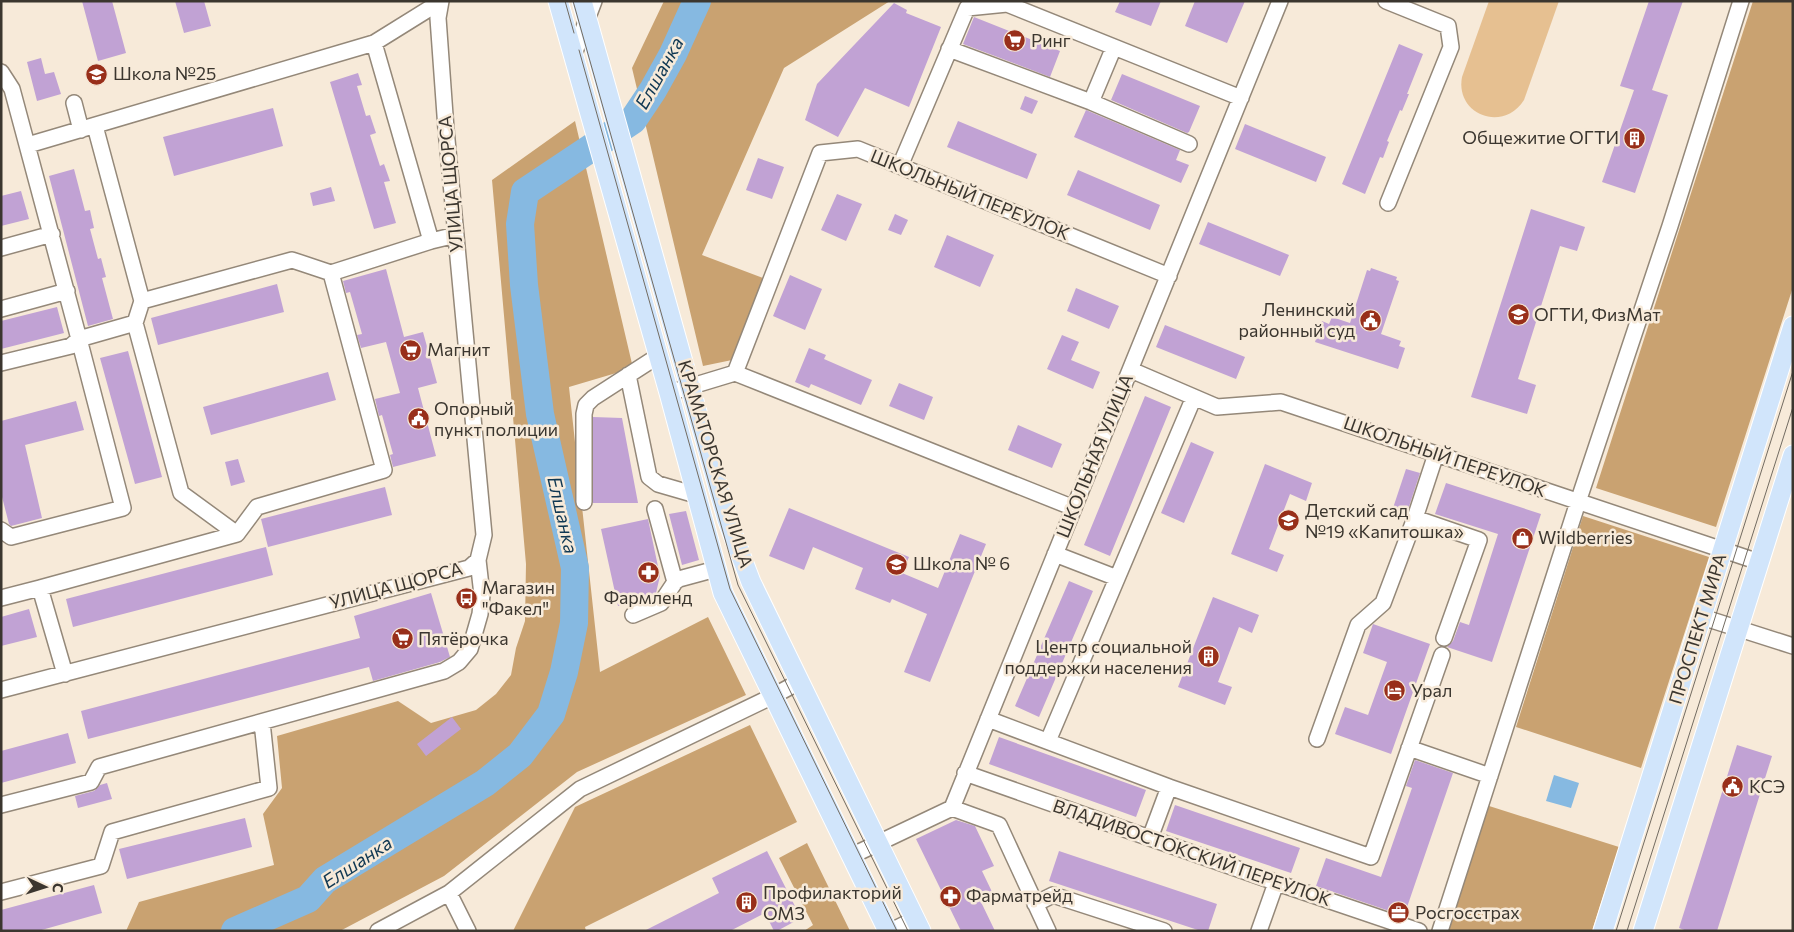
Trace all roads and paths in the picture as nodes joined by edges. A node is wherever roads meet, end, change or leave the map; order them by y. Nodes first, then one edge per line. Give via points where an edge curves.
1 (558, 1) edge
2 (582, 1) edge
3 (594, 1) edge
4 (1280, 1) edge
5 (1386, 1) edge
6 (1742, 1) edge
7 (441, 2) edge
8 (587, 20) junction
9 (374, 43) junction
10 (1114, 47) junction
11 (950, 50) junction
12 (574, 54) junction
13 (1, 72) edge
14 (1241, 98) junction
15 (1091, 102) junction
16 (74, 104) dead end
17 (88, 128) junction
18 (1189, 144) dead end
19 (28, 145) junction
20 (900, 166) junction
21 (1388, 203) dead end
22 (52, 234) junction
23 (456, 235) junction
24 (431, 241) junction
25 (1, 248) edge
26 (331, 273) junction
27 (1169, 276) junction
28 (67, 291) junction
29 (142, 301) junction
30 (1, 308) edge
31 (135, 323) junction
32 (1793, 326) edge
33 (79, 338) junction
34 (658, 356) junction
35 (1, 363) edge
36 (1131, 370) junction
37 (735, 373) junction
38 (628, 375) junction
39 (690, 386) junction
40 (668, 393) junction
41 (1194, 397) junction
42 (1436, 454) junction
43 (1793, 455) edge
44 (696, 495) junction
45 (584, 502) dead end
46 (1578, 502) junction
47 (1074, 508) junction
48 (655, 509) dead end
49 (1415, 518) junction
50 (1, 530) edge
51 (237, 534) junction
52 (1722, 550) junction
53 (1055, 554) junction
54 (478, 560) junction
55 (1759, 562) junction
56 (716, 569) junction
57 (1117, 578) junction
58 (675, 582) junction
59 (40, 588) junction
60 (1, 598) edge
61 (633, 615) dead end
62 (1702, 617) junction
63 (1738, 629) junction
64 (1444, 638) dead end
65 (1793, 646) edge
66 (1442, 654) dead end
67 (65, 674) junction
68 (799, 682) junction
69 (1, 690) edge
70 (773, 696) junction
71 (988, 718) junction
72 (262, 722) junction
73 (1317, 739) dead end
74 (1048, 741) junction
75 (1409, 748) junction
76 (965, 773) junction
77 (1490, 776) junction
78 (1169, 787) junction
79 (1, 805) edge
80 (952, 808) junction
81 (1150, 838) junction
82 (878, 843) junction
83 (851, 856) junction
84 (1276, 883) junction
85 (1, 892) edge
86 (449, 893) junction
87 (1035, 904) junction
88 (918, 925) edge
89 (378, 931) edge
90 (468, 931) edge
91 (889, 931) edge
92 (1048, 931) edge
93 (1164, 931) edge
94 (1259, 931) edge
95 (1419, 931) edge
96 (1440, 931) edge
97 (1603, 931) edge
98 (1643, 931) edge

1 - 12 main road, КРАМАТОРСКАЯ УЛИЦА
2 - 8 main road, КРАМАТОРСКАЯ УЛИЦА
3 - 8 street
4 - 14 street, ШКОЛЬНАЯ УЛИЦА
5 - 21 street via 1448,26 1451,47
6 - 46 street
7 - 9 street
7 - 23 street, УЛИЦА ЩОРСА via 438,18
8 - 12 street
8 - 39 main road, КРАМАТОРСКАЯ УЛИЦА
9 - 17 street
9 - 24 street
10 - 11 street via 1006,4 967,8
10 - 14 street
10 - 15 street
11 - 15 street
11 - 20 street
12 - 34 main road, КРАМАТОРСКАЯ УЛИЦА
13 - 19 street via 12,88
14 - 27 street, ШКОЛЬНАЯ УЛИЦА
15 - 18 street
16 - 17 street
17 - 19 street
17 - 29 street
19 - 22 street
20 - 27 street, ШКОЛЬНЫЙ ПЕРЕУЛОК
20 - 37 street, ШКОЛЬНЫЙ ПЕРЕУЛОК via 858,149 820,153
22 - 25 street
22 - 28 street
23 - 24 street
23 - 54 street, УЛИЦА ЩОРСА via 484,536
24 - 26 street
26 - 29 street via 292,260
26 - 51 street via 384,470 256,507
27 - 36 street, ШКОЛЬНАЯ УЛИЦА
28 - 30 street
28 - 33 street
29 - 31 street
31 - 33 street
31 - 51 street via 181,493
32 - 52 main road, ПРОСПЕКТ МИРА
33 - 35 street via 71,346
33 - 50 street via 123,508 11,537
34 - 38 street
34 - 40 main road, КРАМАТОРСКАЯ УЛИЦА
36 - 41 street, ШКОЛЬНЫЙ ПЕРЕУЛОК
36 - 47 street, ШКОЛЬНАЯ УЛИЦА
37 - 39 street
37 - 47 street
38 - 44 street via 649,477 658,484
38 - 45 street via 586,405
39 - 40 street
39 - 68 main road, КРАМАТОРСКАЯ УЛИЦА via 728,519 751,582
40 - 44 main road, КРАМАТОРСКАЯ УЛИЦА
41 - 42 street, ШКОЛЬНЫЙ ПЕРЕУЛОК via 1217,407 1281,402
41 - 57 street
42 - 46 street, ШКОЛЬНЫЙ ПЕРЕУЛОК
42 - 49 street
43 - 55 main road
44 - 56 main road, КРАМАТОРСКАЯ УЛИЦА
46 - 52 street, ШКОЛЬНЫЙ ПЕРЕУЛОК
46 - 77 street
47 - 53 street, ШКОЛЬНАЯ УЛИЦА
48 - 58 street
49 - 64 street via 1479,540
49 - 73 street via 1383,603 1358,625
51 - 59 street
52 - 55 street, ШКОЛЬНЫЙ ПЕРЕУЛОК
52 - 62 main road, ПРОСПЕКТ МИРА
53 - 57 street
53 - 71 street, ШКОЛЬНАЯ УЛИЦА
54 - 67 street, УЛИЦА ЩОРСА via 469,568
54 - 72 street via 482,595 480,614 470,649 459,662 444,671
55 - 63 main road
56 - 58 street
56 - 70 main road, КРАМАТОРСКАЯ УЛИЦА via 723,593
57 - 74 street
58 - 61 street via 661,603
59 - 60 street
59 - 67 street
62 - 63 street
62 - 97 main road, ПРОСПЕКТ МИРА
63 - 65 street
63 - 98 main road
66 - 75 street
67 - 69 street, УЛИЦА ЩОРСА
68 - 70 street
68 - 82 main road, КРАМАТОРСКАЯ УЛИЦА
70 - 83 main road, КРАМАТОРСКАЯ УЛИЦА
70 - 86 street via 580,789
71 - 74 street
71 - 76 street, ШКОЛЬНАЯ УЛИЦА
72 - 79 street via 99,767 91,782
72 - 85 street via 269,788 112,832 101,866
74 - 78 street
75 - 77 street
75 - 78 street via 1371,857
76 - 80 street, ШКОЛЬНАЯ УЛИЦА
76 - 81 street, ВЛАДИВОСТОКСКИЙ ПЕРЕУЛОК
77 - 96 street
78 - 81 street
80 - 82 street
80 - 87 street via 999,825
81 - 84 street, ВЛАДИВОСТОКСКИЙ ПЕРЕУЛОК
82 - 83 street
82 - 88 main road, КРАМАТОРСКАЯ УЛИЦА
83 - 91 main road, КРАМАТОРСКАЯ УЛИЦА
84 - 94 street
84 - 95 street, ВЛАДИВОСТОКСКИЙ ПЕРЕУЛОК
86 - 89 street
86 - 90 street
87 - 92 street
87 - 93 street via 1053,895
88 - 91 street

